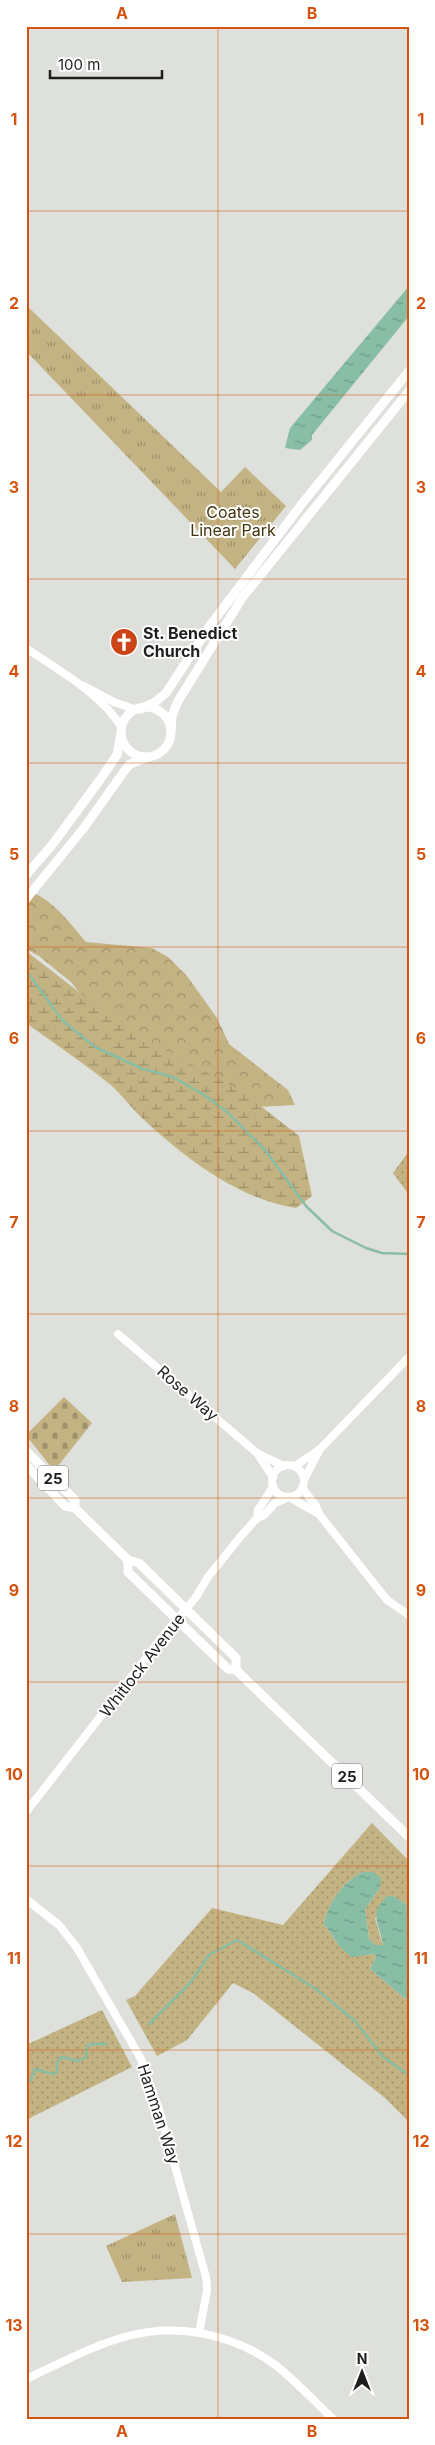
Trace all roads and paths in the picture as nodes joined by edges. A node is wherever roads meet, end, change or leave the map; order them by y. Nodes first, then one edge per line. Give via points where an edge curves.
1 (409, 371) edge
2 (409, 391) edge
3 (26, 648) edge
4 (82, 686) junction
5 (138, 709) junction
6 (121, 731) junction
7 (171, 731) junction
8 (148, 757) junction
9 (26, 874) edge
10 (27, 898) edge
11 (118, 1334) dead end
12 (408, 1358) edge
13 (320, 1449) junction
14 (26, 1451) edge
15 (257, 1453) junction
16 (26, 1466) edge
17 (284, 1466) junction
18 (295, 1466) junction
19 (273, 1476) junction
20 (305, 1478) junction
21 (273, 1488) junction
22 (303, 1489) junction
23 (288, 1498) junction
24 (75, 1508) junction
25 (319, 1514) junction
26 (256, 1518) junction
27 (128, 1560) junction
28 (186, 1609) junction
29 (409, 1615) edge
30 (177, 1620) junction
31 (236, 1670) junction
32 (26, 1812) edge
33 (409, 1837) edge
34 (26, 1899) edge
35 (199, 2333) junction
36 (26, 2379) edge
37 (332, 2419) edge

1 - 5 main road via 284,528 209,628 166,693 154,703
2 - 7 main road via 242,598 178,701
3 - 4 street
4 - 5 street via 114,702
4 - 6 street via 108,710
5 - 6 main road via 126,718
5 - 7 main road via 152,708 163,714
6 - 8 main road via 127,748
6 - 9 main road via 116,755 97,784
7 - 8 main road via 166,748
8 - 10 main road via 130,764
11 - 15 street, Rose Way
12 - 13 street
13 - 18 street
13 - 20 street
14 - 24 main road, 25 via 75,1500
15 - 17 street, Rose Way
15 - 19 street, Rose Way
16 - 24 main road, 25 via 65,1506
17 - 18 street
17 - 19 street
18 - 20 street
19 - 21 street
20 - 22 street
21 - 23 street
21 - 26 street, Whitlock Avenue
22 - 23 street
22 - 25 street
23 - 25 street
23 - 26 street, Whitlock Avenue via 274,1503 264,1515
24 - 27 main road, 25
25 - 29 street via 387,1600
26 - 28 street, Whitlock Avenue
27 - 28 main road, 25 via 139,1563
27 - 30 main road, 25 via 128,1572
28 - 30 street, Whitlock Avenue
28 - 31 main road, 25 via 236,1658
30 - 31 main road, 25 via 228,1669
30 - 32 street, Whitlock Avenue
31 - 33 main road, 25
34 - 35 street, Hamman Way via 58,1925 77,1948 147,2071 206,2277 207,2291
35 - 36 street via 165,2330 128,2336
35 - 37 street via 234,2342 264,2358

